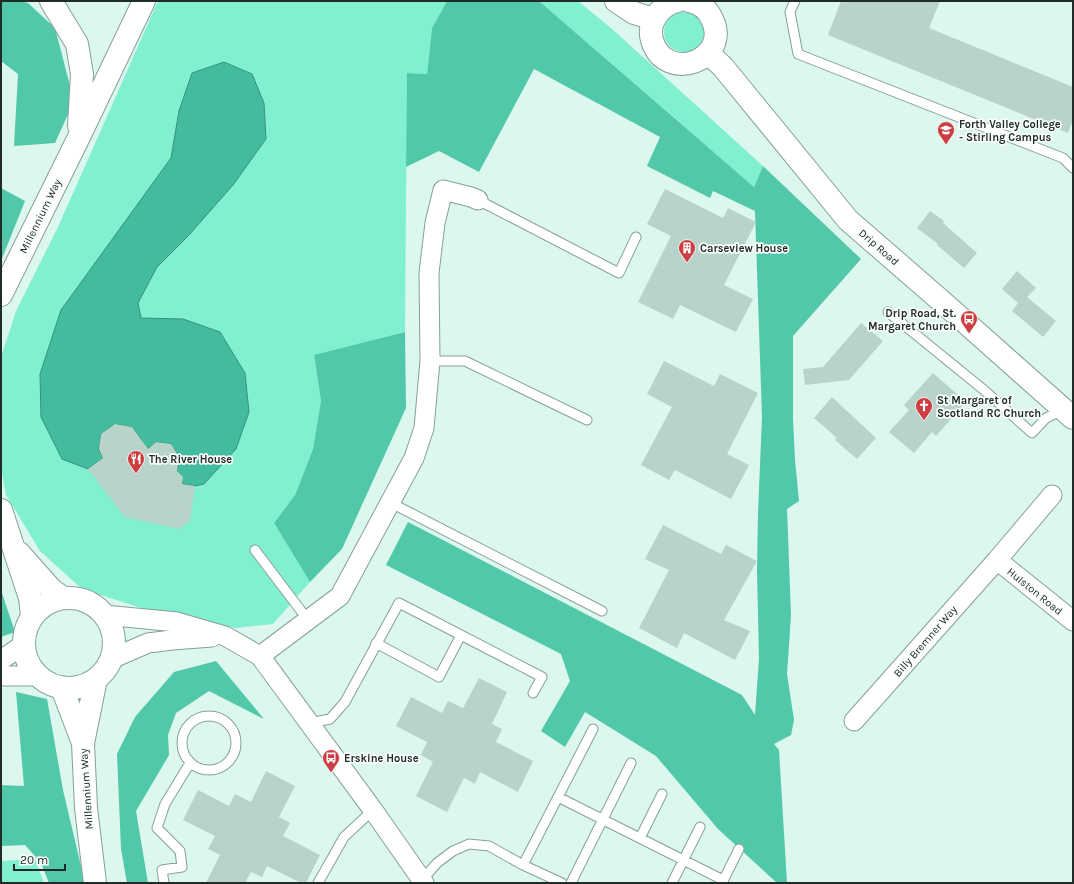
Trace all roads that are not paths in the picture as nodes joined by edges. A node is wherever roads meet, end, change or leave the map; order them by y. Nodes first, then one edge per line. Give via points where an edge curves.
1 (51, 1) edge
2 (144, 1) edge
3 (616, 1) edge
4 (688, 1) edge
5 (795, 1) edge
6 (654, 19) junction
7 (708, 53) junction
8 (79, 138) junction
9 (1073, 168) edge
10 (478, 200) joint
11 (636, 237) dead end
12 (1, 295) edge
13 (888, 312) dead end
14 (430, 361) junction
15 (1068, 414) edge
16 (587, 420) dead end
17 (1052, 495) dead end
18 (391, 503) junction
19 (1, 510) edge
20 (13, 546) junction
21 (255, 550) dead end
22 (997, 560) junction
23 (62, 598) junction
24 (602, 611) dead end
25 (104, 615) junction
26 (32, 616) junction
27 (308, 620) junction
28 (1073, 621) edge
29 (461, 635) junction
30 (225, 636) junction
31 (376, 643) junction
32 (23, 645) junction
33 (260, 656) junction
34 (111, 659) junction
35 (1, 660) edge
36 (1, 676) edge
37 (38, 676) junction
38 (96, 679) junction
39 (62, 688) junction
40 (533, 693) dead end
41 (854, 721) dead end
42 (310, 724) junction
43 (593, 729) dead end
44 (83, 743) junction
45 (190, 763) junction
46 (631, 763) dead end
47 (662, 794) dead end
48 (558, 797) junction
49 (373, 810) junction
50 (602, 819) junction
51 (700, 827) dead end
52 (640, 838) junction
53 (739, 849) dead end
54 (683, 860) junction
55 (523, 865) junction
56 (423, 882) edge
57 (722, 882) edge
58 (95, 883) edge
59 (164, 883) edge
60 (318, 883) edge
61 (562, 883) edge
62 (571, 883) edge
63 (672, 883) edge

1 - 8 main road, Millennium Way via 77,44 82,74
2 - 8 main road, Millennium Way
3 - 6 main road via 634,13
4 - 6 main road via 666,5
4 - 7 main road via 703,6 715,24 714,44
5 - 9 lane via 790,12 798,54 1063,158
6 - 7 main road via 652,39 662,57 671,62 691,64
7 - 15 main road, Drip Road via 723,67 848,220
8 - 12 main road, Millennium Way
10 - 11 lane via 619,273
10 - 14 street via 443,190 435,223 429,272
13 - 15 lane via 984,390 1032,433 1046,418
14 - 16 lane via 465,361
14 - 18 street via 424,428 414,458
17 - 22 street, Billy Bremner Way
18 - 24 lane
18 - 27 street via 340,596
19 - 20 main road
20 - 23 main road via 50,589
20 - 26 main road via 30,598
21 - 27 lane
22 - 28 street, Hulston Road
22 - 41 street, Billy Bremner Way
23 - 25 main road via 86,601 96,606
23 - 26 main road via 45,604
25 - 30 street via 177,622
25 - 34 main road via 114,637
26 - 32 main road via 25,630
27 - 33 street
29 - 31 lane via 399,603
29 - 31 lane via 439,677
29 - 40 lane via 542,676
30 - 33 street
30 - 34 street via 148,643
31 - 42 lane via 345,702 330,719
32 - 35 street
32 - 37 main road via 27,662
33 - 42 street
34 - 38 main road
36 - 37 street
37 - 39 main road via 49,684
38 - 39 main road via 86,685
38 - 44 main road, Millennium Way
39 - 44 main road, Millennium Way
42 - 49 street
43 - 48 lane
44 - 58 main road, Millennium Way via 86,808
45 - 45 lane via 184,755 181,743 189,723 211,715 228,723 234,732 236,742 235,752 230,760 224,766 206,770
45 - 59 lane via 166,804 157,828 180,851 182,867 162,870
46 - 50 lane
47 - 52 lane
48 - 50 lane
48 - 55 lane
49 - 56 street
49 - 60 lane via 344,837
50 - 52 lane
50 - 62 lane
51 - 54 lane
52 - 54 lane
53 - 57 lane
54 - 57 lane
54 - 63 lane
55 - 56 lane via 489,846 469,844 453,851 437,863
55 - 61 lane

